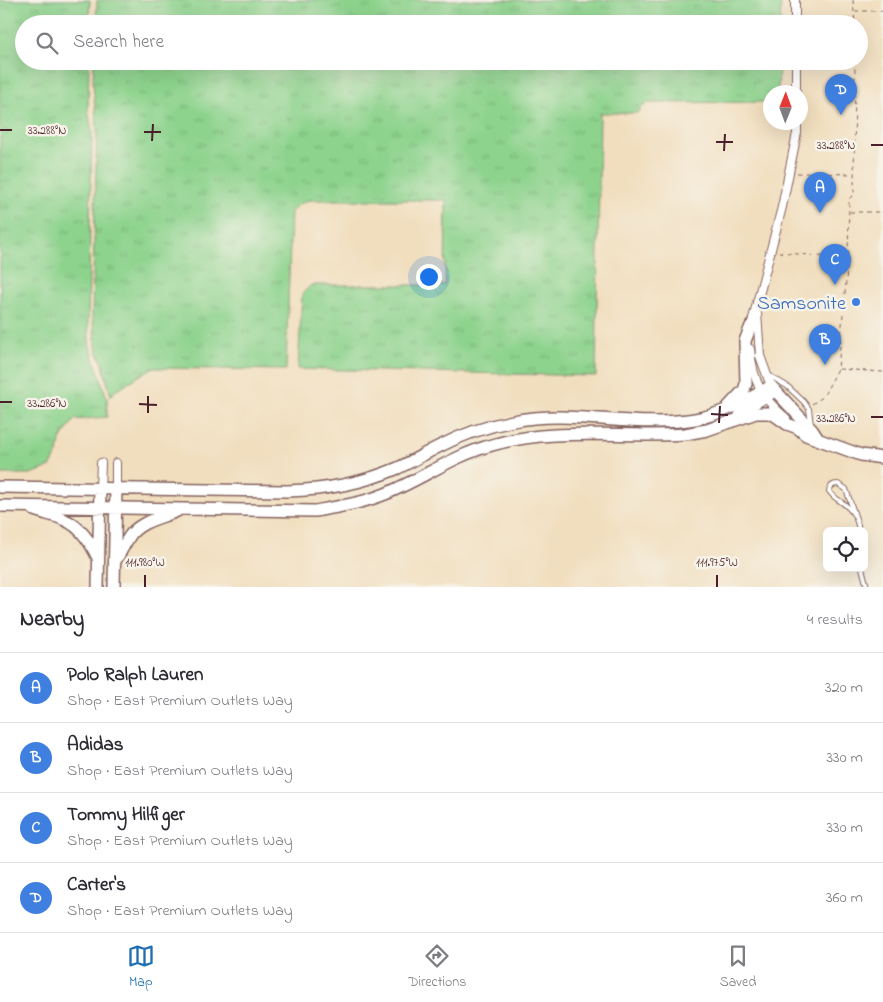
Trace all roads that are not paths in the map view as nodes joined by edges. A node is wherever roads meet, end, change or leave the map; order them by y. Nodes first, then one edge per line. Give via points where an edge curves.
1 (795, 0) edge
2 (795, 15) edge
3 (796, 70) edge
4 (796, 85) edge
5 (797, 130) edge
6 (756, 306) junction
7 (750, 326) junction
8 (767, 374) junction
9 (769, 392) junction
10 (724, 411) junction
11 (722, 425) junction
12 (798, 428) junction
13 (815, 434) junction
14 (452, 440) junction
15 (883, 452) edge
16 (861, 455) junction
17 (459, 456) junction
18 (883, 458) edge
19 (101, 462) dead end
20 (116, 464) dead end
21 (0, 487) edge
22 (100, 488) junction
23 (116, 489) junction
24 (287, 491) junction
25 (0, 506) edge
26 (28, 507) junction
27 (100, 508) junction
28 (115, 508) junction
29 (181, 509) junction
30 (286, 511) junction
31 (854, 515) junction
32 (857, 527) edge
33 (98, 558) junction
34 (114, 563) junction
35 (863, 572) edge
36 (98, 587) edge
37 (114, 587) edge
38 (867, 587) edge

1 - 2 street
3 - 4 street
5 - 6 street
6 - 7 street
6 - 8 street via 759,346
7 - 9 street via 754,374
7 - 10 street via 745,341 746,384
8 - 9 street
8 - 13 lane via 787,386 808,407
9 - 10 street
9 - 11 street
9 - 12 street
9 - 13 street
10 - 14 street via 695,419 663,421 528,419 486,428
11 - 12 street via 762,412 774,414
11 - 17 street via 669,435 545,435 509,440
12 - 13 street via 806,435
13 - 16 street
14 - 17 street
14 - 24 street via 399,468 356,483
15 - 16 street
16 - 18 street
17 - 30 street via 375,498 315,511
19 - 22 street
20 - 23 street
21 - 22 street
22 - 23 street
22 - 27 street
23 - 24 street
23 - 28 street
24 - 30 street
25 - 26 street
26 - 27 street
26 - 33 street via 75,525
27 - 28 street
27 - 33 street
28 - 29 street
28 - 34 street
29 - 30 street
29 - 34 street via 137,528
31 - 31 lane via 846,489 834,484 829,491 831,495 849,506
31 - 32 lane
33 - 36 street
34 - 37 street
35 - 38 lane

